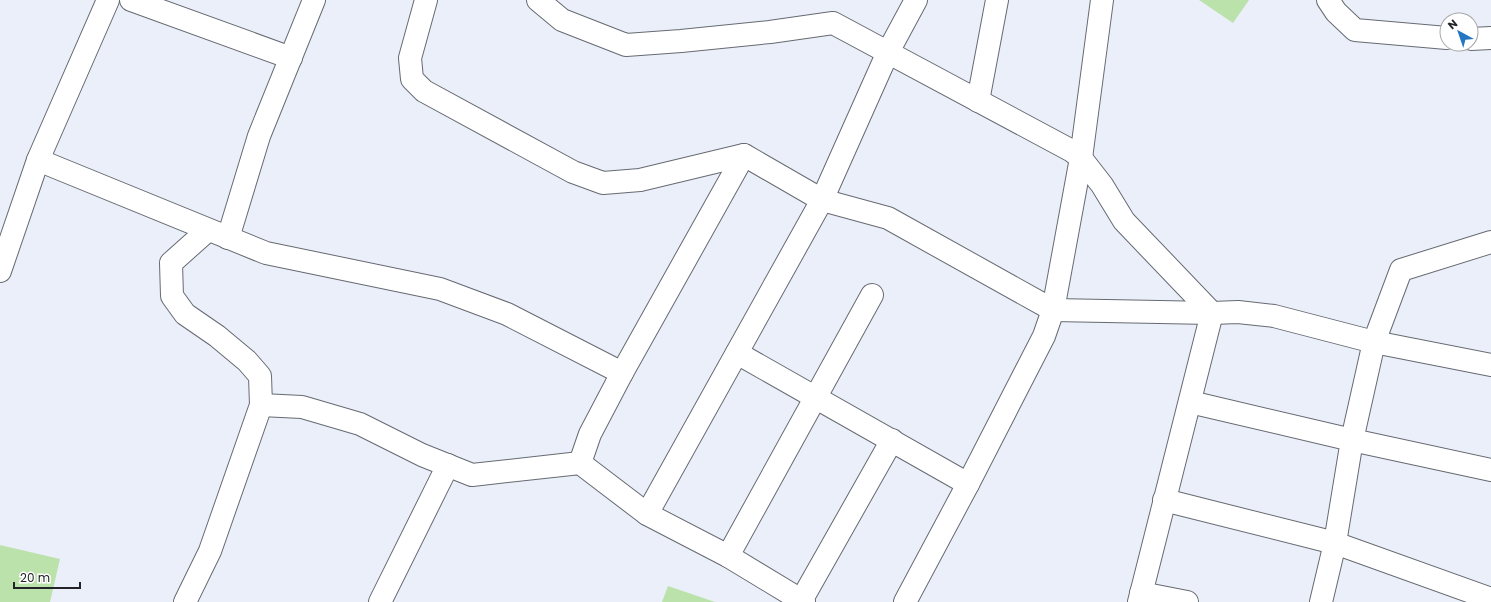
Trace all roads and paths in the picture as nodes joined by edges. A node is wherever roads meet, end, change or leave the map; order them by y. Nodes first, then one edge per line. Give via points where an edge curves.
1 (108, 0) edge
2 (131, 0) edge
3 (314, 0) edge
4 (426, 0) edge
5 (538, 0) edge
6 (916, 0) edge
7 (997, 0) edge
8 (1102, 0) edge
9 (1328, 0) edge
10 (1439, 37) edge
11 (1491, 38) edge
12 (1479, 39) edge
13 (888, 52) junction
14 (291, 58) junction
15 (978, 101) junction
16 (744, 155) junction
17 (1081, 158) junction
18 (38, 160) junction
19 (822, 200) junction
20 (208, 230) junction
21 (228, 238) junction
22 (1491, 242) edge
23 (0, 271) edge
24 (872, 295) dead end
25 (1053, 310) junction
26 (1212, 313) junction
27 (1374, 342) junction
28 (736, 353) junction
29 (1491, 365) edge
30 (622, 373) junction
31 (814, 397) junction
32 (1190, 402) junction
33 (261, 406) junction
34 (892, 440) junction
35 (1352, 440) junction
36 (580, 463) junction
37 (448, 465) junction
38 (1491, 470) edge
39 (968, 484) junction
40 (1164, 500) junction
41 (647, 514) junction
42 (1335, 543) junction
43 (728, 556) junction
44 (1140, 598) edge
45 (1491, 599) edge
46 (802, 601) edge
47 (185, 602) edge
48 (380, 602) edge
49 (905, 602) edge
50 (1187, 602) edge
51 (1321, 602) edge

1 - 18 street
2 - 14 street
3 - 14 street
4 - 16 street via 410,58 412,79 424,90 573,172 603,183 640,180
5 - 13 street via 562,20 626,45 770,32 833,23
6 - 13 street
7 - 15 street
8 - 17 street
9 - 10 street via 1336,12 1355,30
11 - 12 street
13 - 15 street
13 - 19 street
14 - 21 street via 258,136
15 - 17 street
16 - 19 street
16 - 30 street
17 - 25 street
17 - 26 street via 1102,185 1124,222
18 - 20 street
18 - 23 street
19 - 25 street via 888,218
19 - 28 street
20 - 21 street
20 - 33 street via 171,263 172,296 185,314 248,361 260,376
21 - 30 street via 266,254 440,289 507,314
22 - 27 street via 1401,270
24 - 31 street
25 - 26 street
25 - 39 street via 1044,336
26 - 27 street via 1238,312 1274,316
26 - 32 street
27 - 29 street
27 - 35 street
28 - 31 street
28 - 41 street
30 - 36 street via 590,434
31 - 34 street
31 - 43 street
32 - 35 street
32 - 40 street
33 - 37 street via 302,406 360,424
33 - 47 street via 210,551
34 - 39 street
34 - 46 street
35 - 38 street
35 - 42 street
36 - 37 street via 472,475
36 - 41 street
37 - 48 street
39 - 49 street
40 - 42 street
40 - 44 street
41 - 43 street
42 - 45 street
42 - 51 street
43 - 46 street
44 - 50 street

